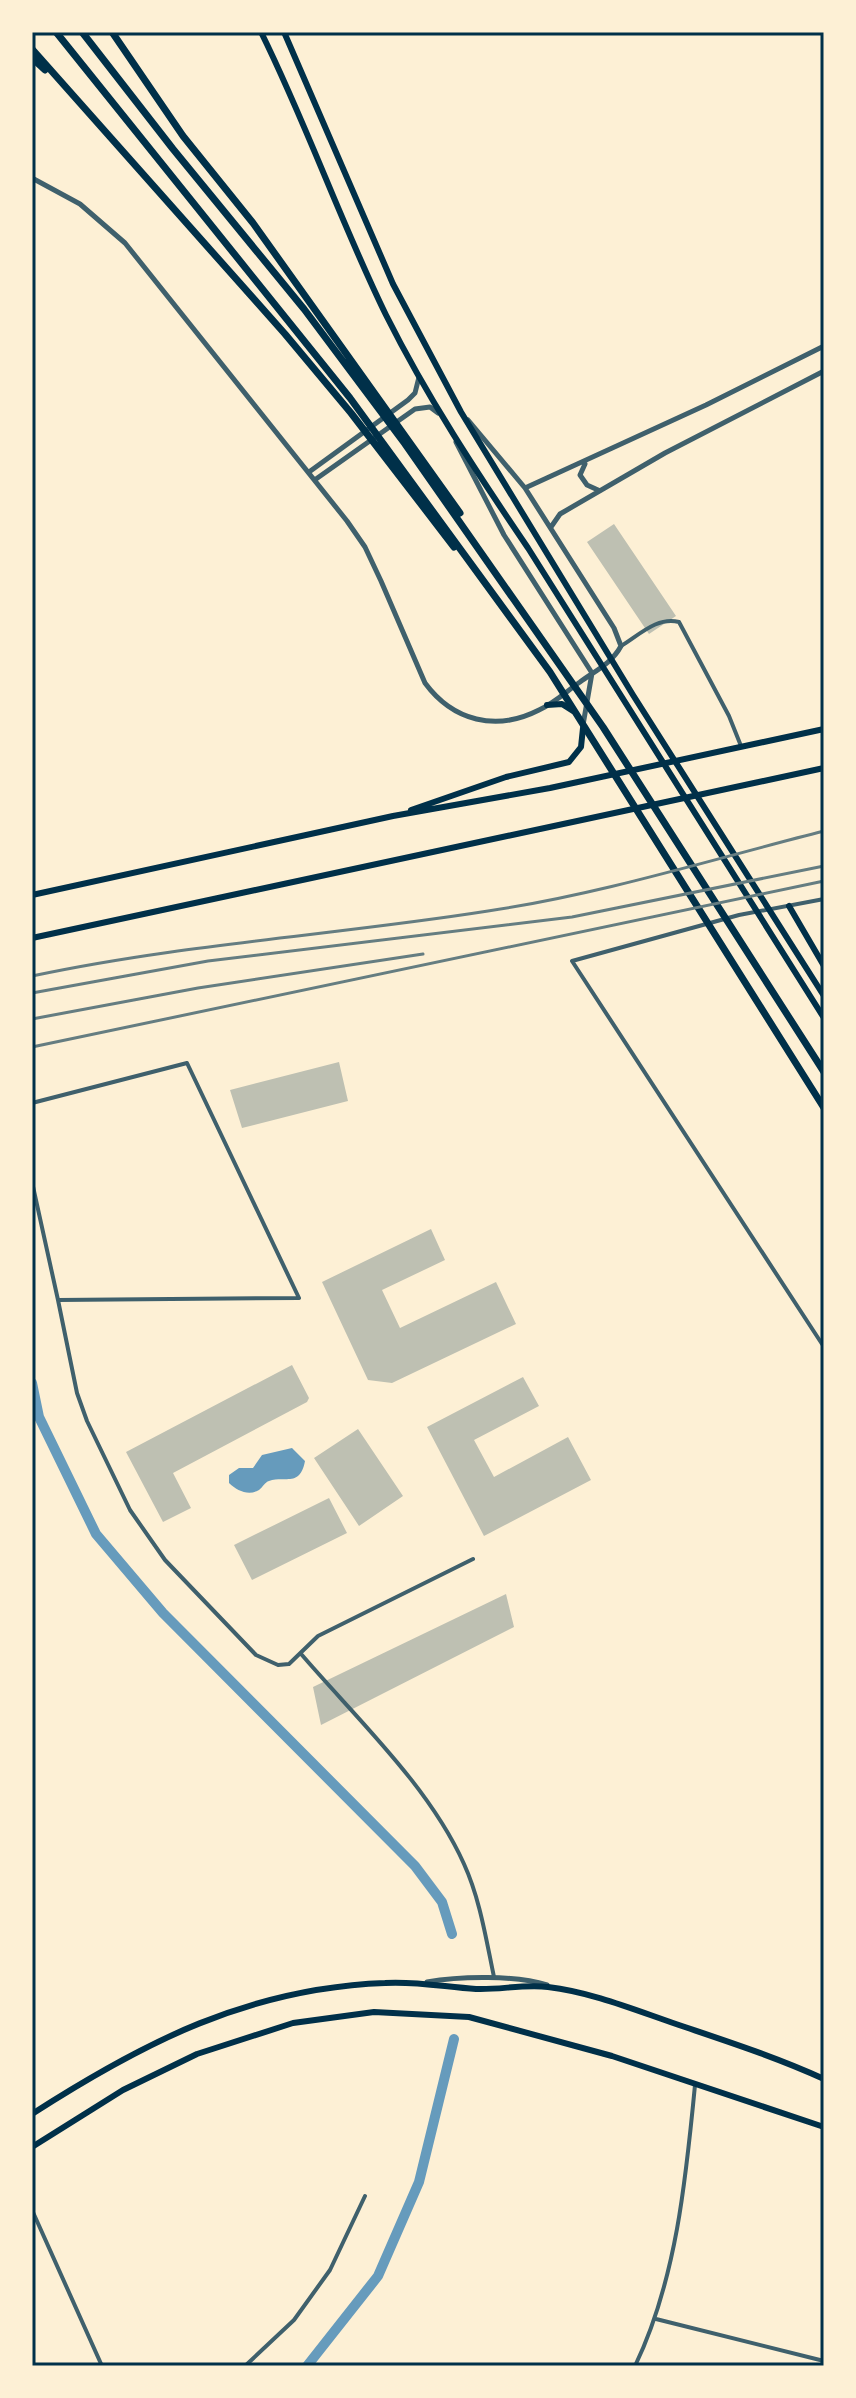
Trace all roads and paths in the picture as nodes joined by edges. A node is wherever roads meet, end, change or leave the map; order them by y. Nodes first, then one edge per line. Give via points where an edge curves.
1 (56, 32) edge
2 (82, 32) edge
3 (112, 32) edge
4 (261, 32) edge
5 (284, 32) edge
6 (32, 49) edge
7 (32, 58) edge
8 (83, 107) junction
9 (32, 178) edge
10 (824, 346) edge
11 (824, 371) edge
12 (419, 377) junction
13 (461, 412) junction
14 (448, 424) junction
15 (588, 460) junction
16 (309, 472) junction
17 (316, 479) junction
18 (525, 488) junction
19 (600, 491) junction
20 (551, 527) junction
21 (546, 644) junction
22 (621, 646) junction
23 (592, 673) junction
24 (547, 705) junction
25 (579, 716) junction
26 (583, 725) junction
27 (824, 729) edge
28 (742, 748) junction
29 (824, 768) edge
30 (393, 816) junction
31 (32, 895) edge
32 (824, 899) edge
33 (789, 906) junction
34 (32, 938) edge
35 (824, 966) edge
36 (824, 996) edge
37 (824, 1018) edge
38 (824, 1072) edge
39 (32, 1103) edge
40 (824, 1108) edge
41 (32, 1182) edge
42 (58, 1300) junction
43 (824, 1347) edge
44 (473, 1559) dead end
45 (301, 1655) junction
46 (495, 1979) junction
47 (427, 1982) junction
48 (552, 1987) junction
49 (824, 2079) edge
50 (695, 2085) junction
51 (32, 2114) edge
52 (824, 2127) edge
53 (32, 2147) edge
54 (365, 2196) dead end
55 (32, 2210) edge
56 (656, 2319) junction
57 (824, 2361) edge
58 (102, 2366) edge
59 (245, 2366) edge
60 (635, 2366) edge

1 - 25 highway via 359,410
2 - 21 highway via 304,309
3 - 21 highway via 425,462
4 - 12 main road via 369,278
5 - 13 main road via 393,284
6 - 8 highway
7 - 8 highway
8 - 25 highway via 351,413
9 - 16 street via 80,204 125,243
10 - 15 street
11 - 19 street
12 - 14 main road
12 - 16 street via 408,400
13 - 18 street
13 - 36 main road
14 - 17 street via 430,407 415,409
14 - 23 street via 504,535
14 - 37 main road
15 - 18 street
15 - 19 street via 582,480
16 - 17 street
17 - 24 street via 365,547 434,694 475,720 524,716
18 - 20 street
19 - 20 street via 560,514
20 - 22 street
21 - 38 highway
22 - 23 street
22 - 28 street via 661,621 679,622
23 - 24 street
23 - 26 street
24 - 26 main road via 568,706
25 - 40 highway
26 - 30 main road via 581,747 569,762 506,777
27 - 28 main road
28 - 30 main road
29 - 34 main road
30 - 31 main road
32 - 33 street
33 - 35 main road
33 - 43 street via 572,961
39 - 42 street via 187,1063 299,1298
41 - 42 street
42 - 45 street via 77,1393 130,1510 165,1560 256,1655 278,1665
44 - 45 street via 318,1636
45 - 46 street via 424,1795 446,1829 474,1891
46 - 47 street
46 - 48 street
47 - 48 main road via 479,1989
47 - 51 main road via 336,1987 214,2017 119,2060
48 - 49 main road via 639,2011
50 - 52 main road
50 - 53 main road via 469,2017 336,2015 253,2034 177,2063
50 - 56 street via 667,2278
54 - 59 street via 330,2270 294,2320
55 - 58 street
56 - 57 street
56 - 60 street

